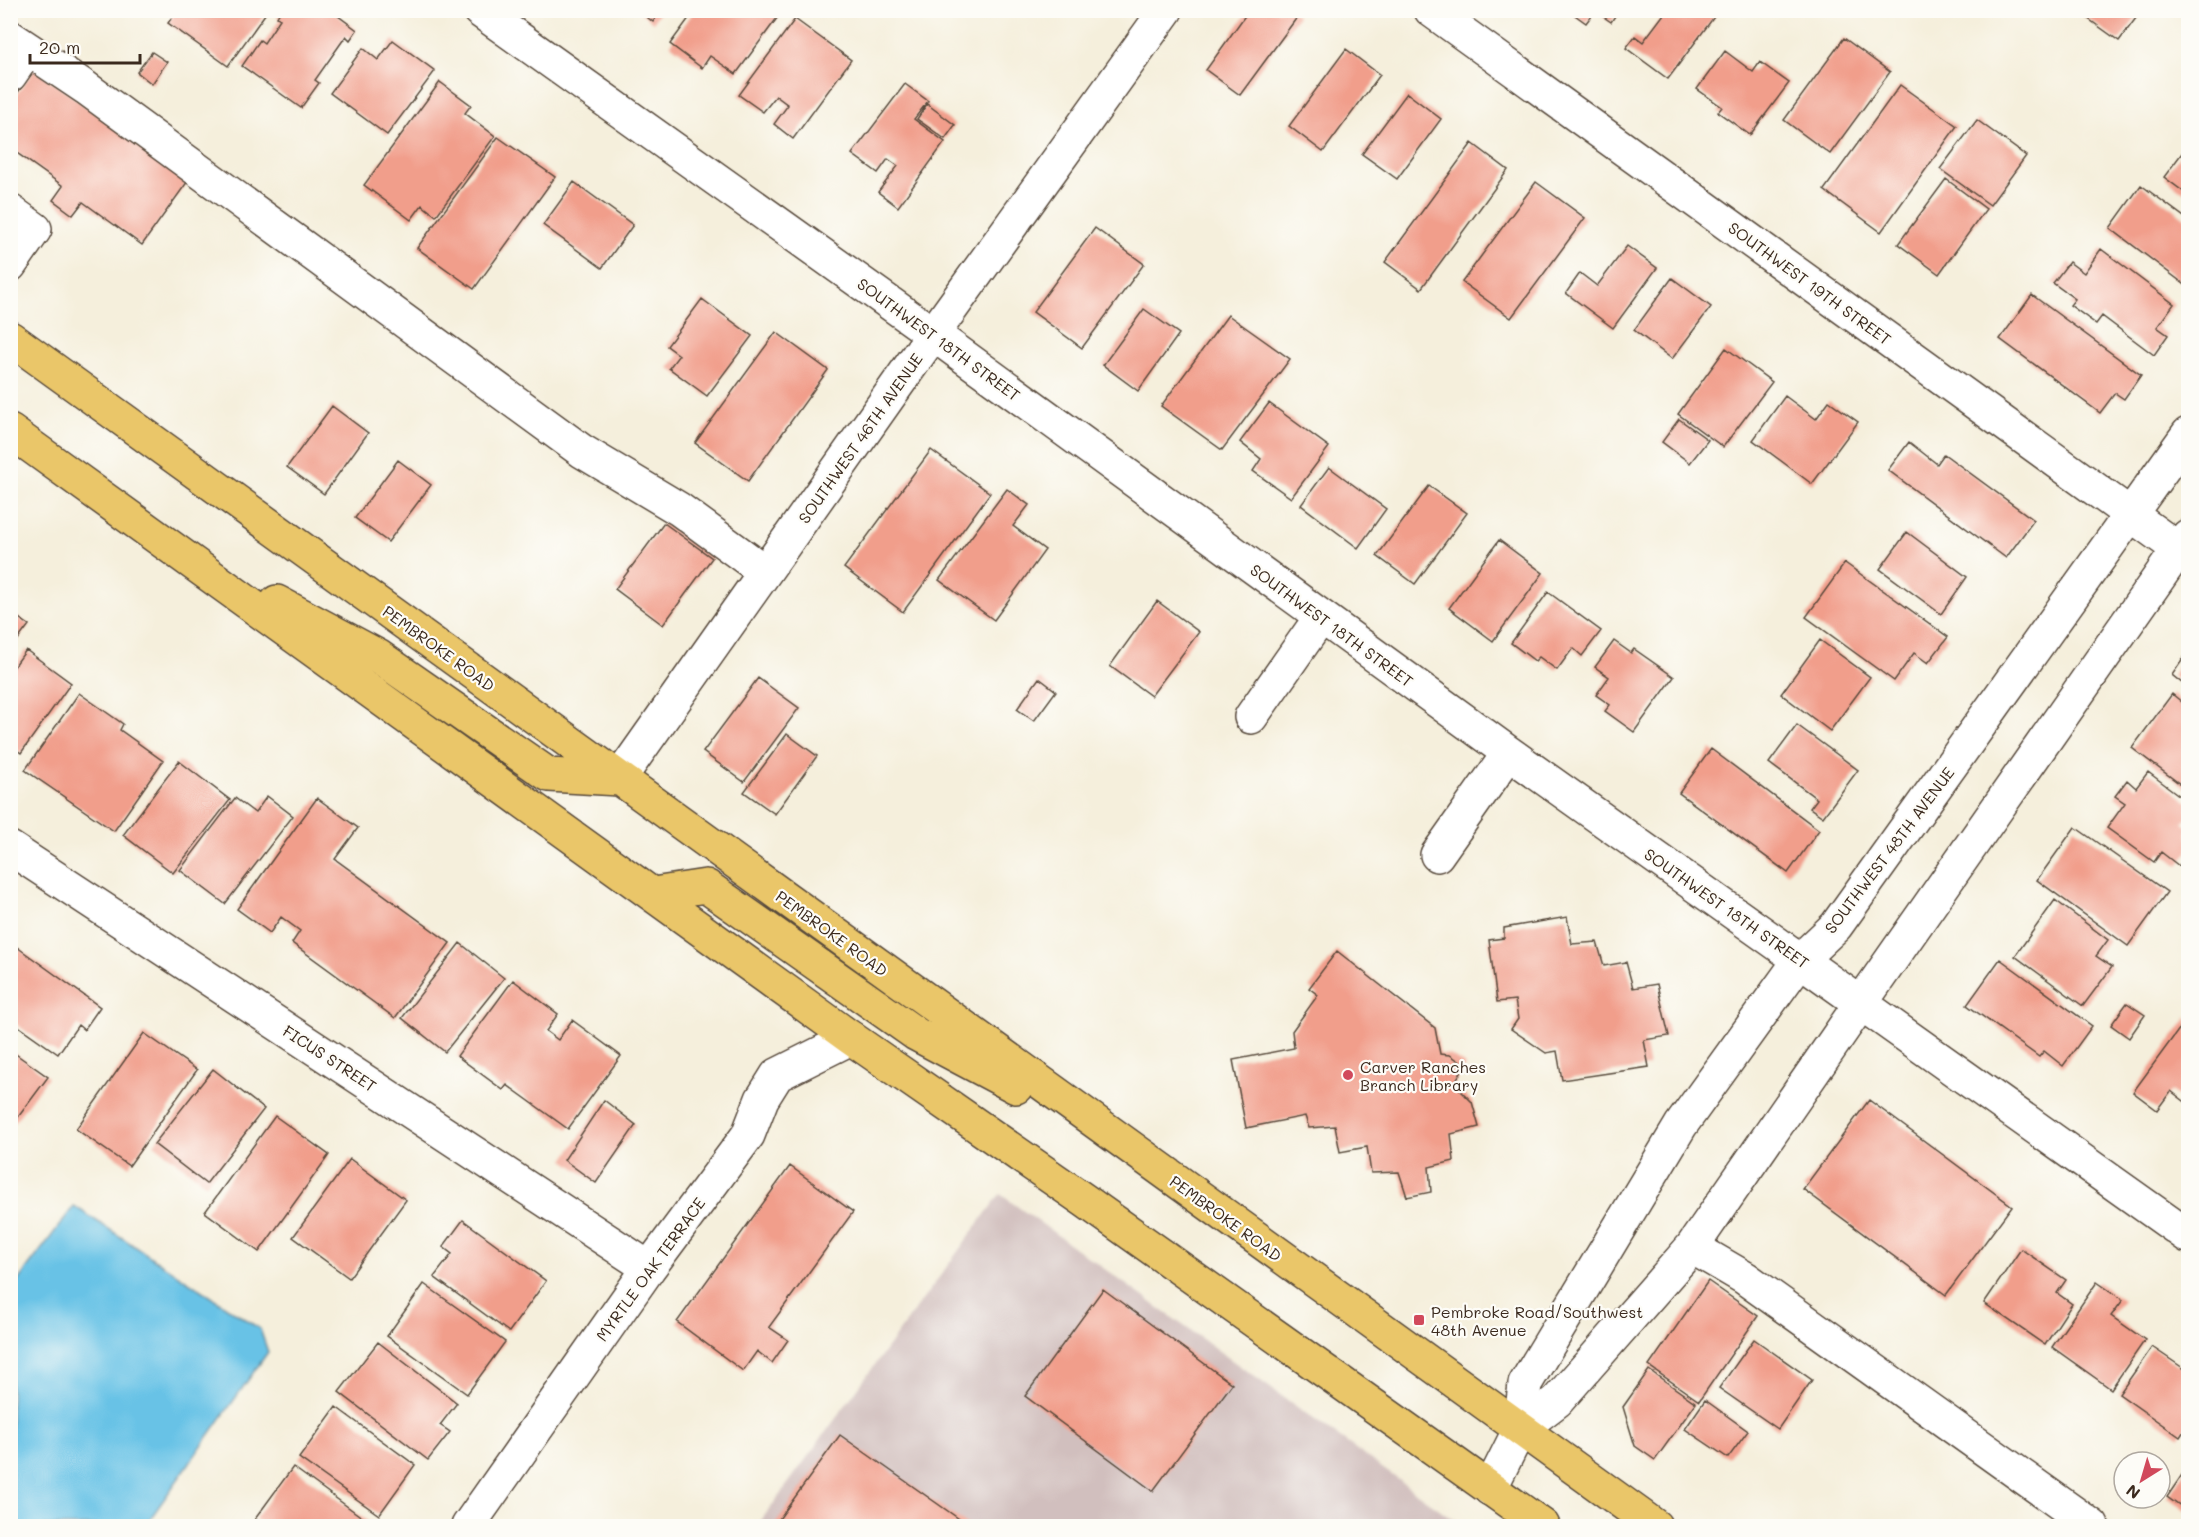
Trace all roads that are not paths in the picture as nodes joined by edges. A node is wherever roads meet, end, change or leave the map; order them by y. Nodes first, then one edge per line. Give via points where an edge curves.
1 (479, 10) edge
2 (1166, 10) edge
3 (1431, 10) edge
4 (16, 54) edge
5 (10, 210) edge
6 (10, 265) edge
7 (933, 334) junction
8 (10, 338) edge
9 (10, 431) edge
10 (2188, 434) edge
11 (2132, 515) junction
12 (162, 540) junction
13 (2185, 547) edge
14 (765, 572) junction
15 (1321, 616) junction
16 (1251, 717) dead end
17 (1509, 753) junction
18 (619, 779) junction
19 (10, 848) edge
20 (1437, 855) dead end
21 (653, 894) junction
22 (1800, 960) junction
23 (1861, 1003) junction
24 (851, 1038) junction
25 (1121, 1142) junction
26 (2188, 1236) edge
27 (1692, 1247) junction
28 (649, 1268) junction
29 (1520, 1429) junction
30 (1490, 1489) junction
31 (468, 1527) edge
32 (1543, 1527) edge
33 (1655, 1527) edge
34 (2092, 1527) edge

1 - 7 street, SOUTHWEST 18TH STREET
2 - 7 street, SOUTHWEST 46TH AVENUE
3 - 11 street, SOUTHWEST 19TH STREET
4 - 14 street via 86,88 582,451 679,509
5 - 6 street via 35,230
7 - 14 street, SOUTHWEST 46TH AVENUE
7 - 15 street, SOUTHWEST 18TH STREET
8 - 18 main road, PEMBROKE ROAD
9 - 12 main road
10 - 11 street, SOUTHWEST 48TH AVENUE
11 - 13 street, SOUTHWEST 19TH STREET
11 - 22 street, SOUTHWEST 48TH AVENUE via 1836,926
12 - 18 main road via 378,656 549,775
12 - 21 main road
13 - 23 street, SOUTHWEST 48TH AVENUE
14 - 18 street, SOUTHWEST 46TH AVENUE
15 - 16 street
15 - 17 street, SOUTHWEST 18TH STREET
17 - 20 street
17 - 22 street, SOUTHWEST 18TH STREET
18 - 25 main road, PEMBROKE ROAD
19 - 28 street, FICUS STREET
21 - 24 main road
21 - 25 main road via 706,886 916,1034
22 - 23 street, SOUTHWEST 18TH STREET
22 - 29 street, SOUTHWEST 48TH AVENUE via 1674,1135 1525,1384
23 - 26 street, SOUTHWEST 18TH STREET
23 - 27 street, SOUTHWEST 48TH AVENUE
24 - 28 street, MYRTLE OAK TERRACE via 777,1075 762,1099 748,1135
24 - 30 main road
25 - 29 main road, PEMBROKE ROAD
27 - 29 street, SOUTHWEST 48TH AVENUE via 1557,1401
27 - 34 street via 1745,1278
28 - 31 street, MYRTLE OAK TERRACE
29 - 30 street, SOUTHWEST 48TH AVENUE
29 - 33 main road, PEMBROKE ROAD
30 - 32 main road

